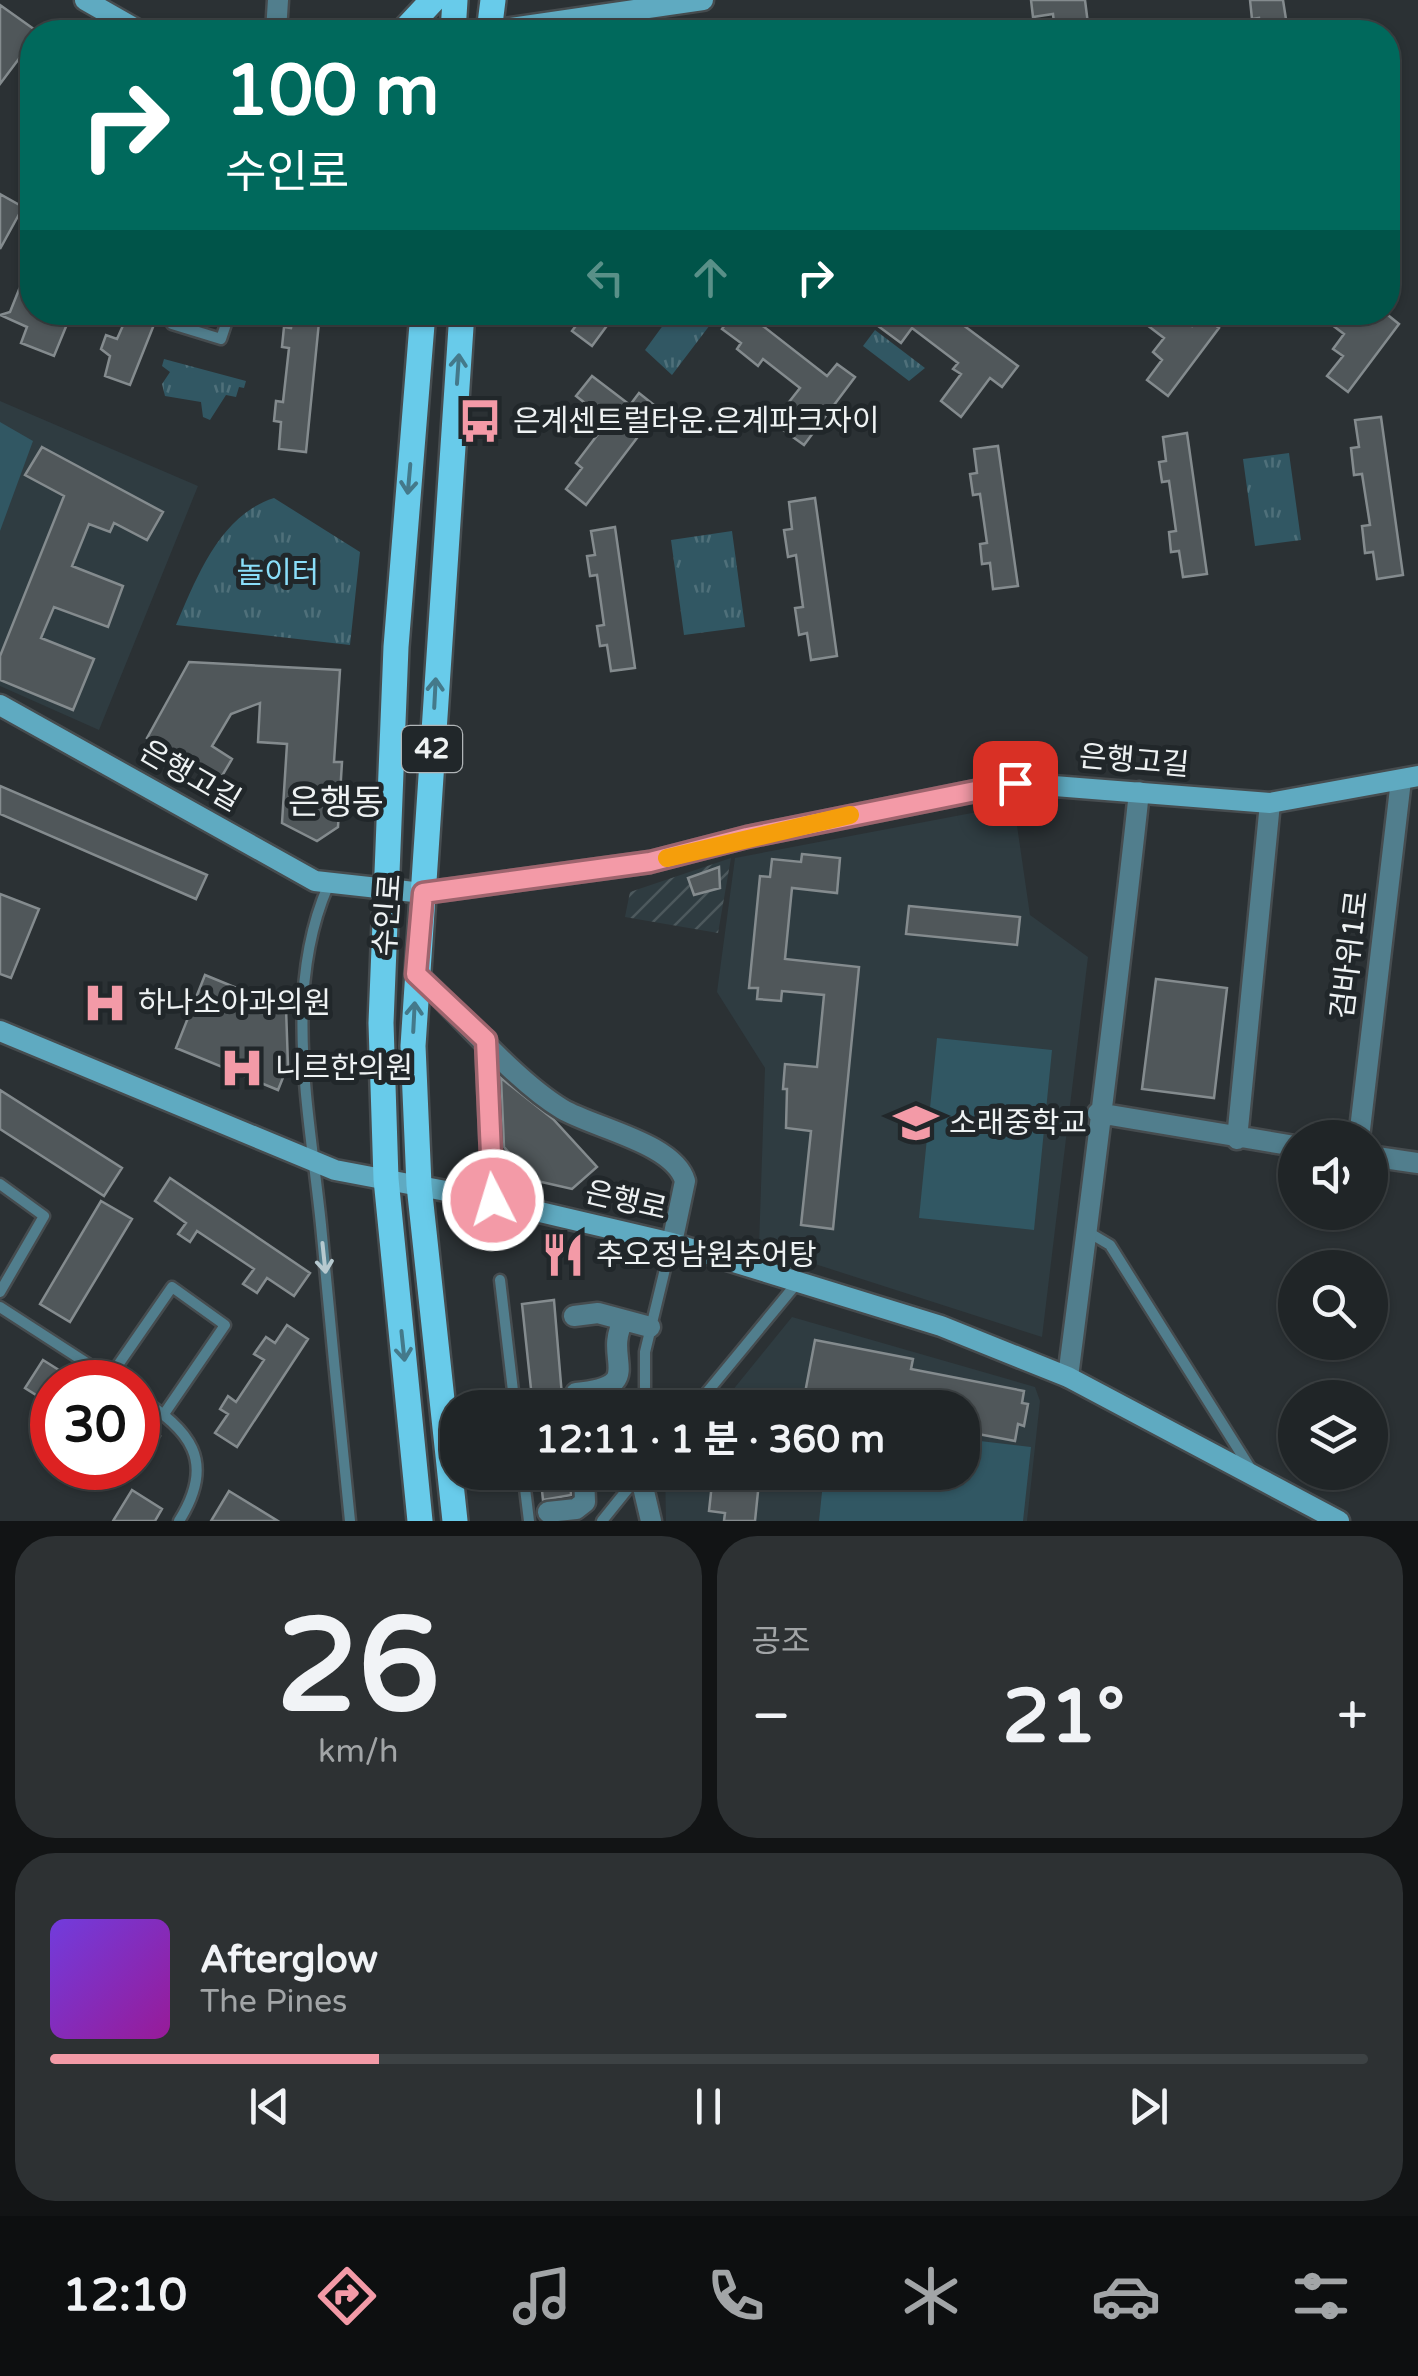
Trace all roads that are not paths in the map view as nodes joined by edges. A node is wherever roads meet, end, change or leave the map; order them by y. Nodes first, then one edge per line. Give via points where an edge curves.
1 (84, 0) edge
2 (433, 0) edge
3 (703, 0) edge
4 (114, 20) edge
5 (414, 20) edge
6 (568, 20) edge
7 (175, 325) edge
8 (226, 325) edge
9 (422, 325) edge
10 (461, 325) edge
11 (0, 706) edge
12 (1410, 778) edge
13 (1139, 792) junction
14 (1270, 803) junction
15 (1408, 810) edge
16 (328, 886) junction
17 (386, 891) junction
18 (423, 893) junction
19 (416, 974) junction
20 (0, 1031) edge
21 (486, 1040) junction
22 (1098, 1112) junction
23 (1362, 1120) edge
24 (1236, 1139) junction
25 (1278, 1144) edge
26 (1388, 1159) edge
27 (314, 1161) junction
28 (1418, 1163) edge
29 (386, 1180) junction
30 (0, 1184) edge
31 (419, 1185) junction
32 (493, 1200) junction
33 (1086, 1231) junction
34 (672, 1243) junction
35 (500, 1280) dead end
36 (796, 1283) junction
37 (0, 1292) edge
38 (0, 1307) edge
39 (574, 1316) dead end
40 (624, 1320) junction
41 (650, 1328) junction
42 (81, 1360) edge
43 (125, 1360) edge
44 (1068, 1377) junction
45 (513, 1390) edge
46 (604, 1390) edge
47 (646, 1390) edge
48 (709, 1390) edge
49 (160, 1411) edge
50 (164, 1414) junction
51 (1256, 1476) junction
52 (528, 1490) edge
53 (585, 1490) edge
54 (627, 1490) edge
55 (645, 1490) edge
56 (535, 1516) edge
57 (179, 1521) edge
58 (350, 1521) edge
59 (420, 1521) edge
60 (456, 1521) edge
61 (602, 1521) edge
62 (651, 1521) edge
63 (1338, 1521) edge

1 - 4 street
2 - 5 main road
3 - 6 street
7 - 8 lane via 221,339
9 -> 17 main road, 수인로 / 42 via 396,646
18 -> 10 main road, 수인로 / 42
11 - 16 street, 은행고길
12 - 14 street, 은행고길
12 - 15 street, 검바위1로
13 - 14 street, 은행고길
13 - 18 street, 은행고길 via 1015,783 650,862
13 - 22 street via 1110,1060
14 - 24 street
15 - 23 street, 검바위1로
16 - 17 street, 은행고길
16 - 27 lane via 314,926 304,999
17 - 18 street, 은행고길
17 - 29 main road, 수인로 / 42
18 - 19 main road, 수인로 / 42
19 - 21 street
31 -> 19 main road, 수인로 / 42
20 - 27 street, 은행로
21 - 32 street
21 - 34 street via 563,1110 637,1140 682,1172
22 - 24 street
22 - 33 street
24 - 25 street
26 - 28 street
27 - 29 street, 은행로
27 -> 58 lane
29 - 31 street, 은행로
29 -> 59 main road, 수인로 / 42
30 - 37 lane via 44,1216
31 - 32 street, 은행로
31 - 60 main road, 수인로 / 42
32 - 34 street, 은행로
33 - 44 street
33 - 51 lane, 은행로 via 1110,1244
34 - 36 street, 은행로
34 - 41 lane
35 - 45 lane
36 - 44 street, 은행로 via 941,1326
36 - 48 lane
38 - 42 lane
39 - 40 street
40 - 41 street
40 - 46 street via 616,1336 618,1378
41 - 47 lane
43 - 50 lane via 172,1287 224,1325
44 - 51 street, 은행로
49 - 50 lane
50 - 57 lane via 185,1431 194,1451 193,1498
51 - 63 street, 은행로
52 - 56 lane
53 - 56 street via 585,1502 576,1509
54 - 61 lane
55 - 62 street

